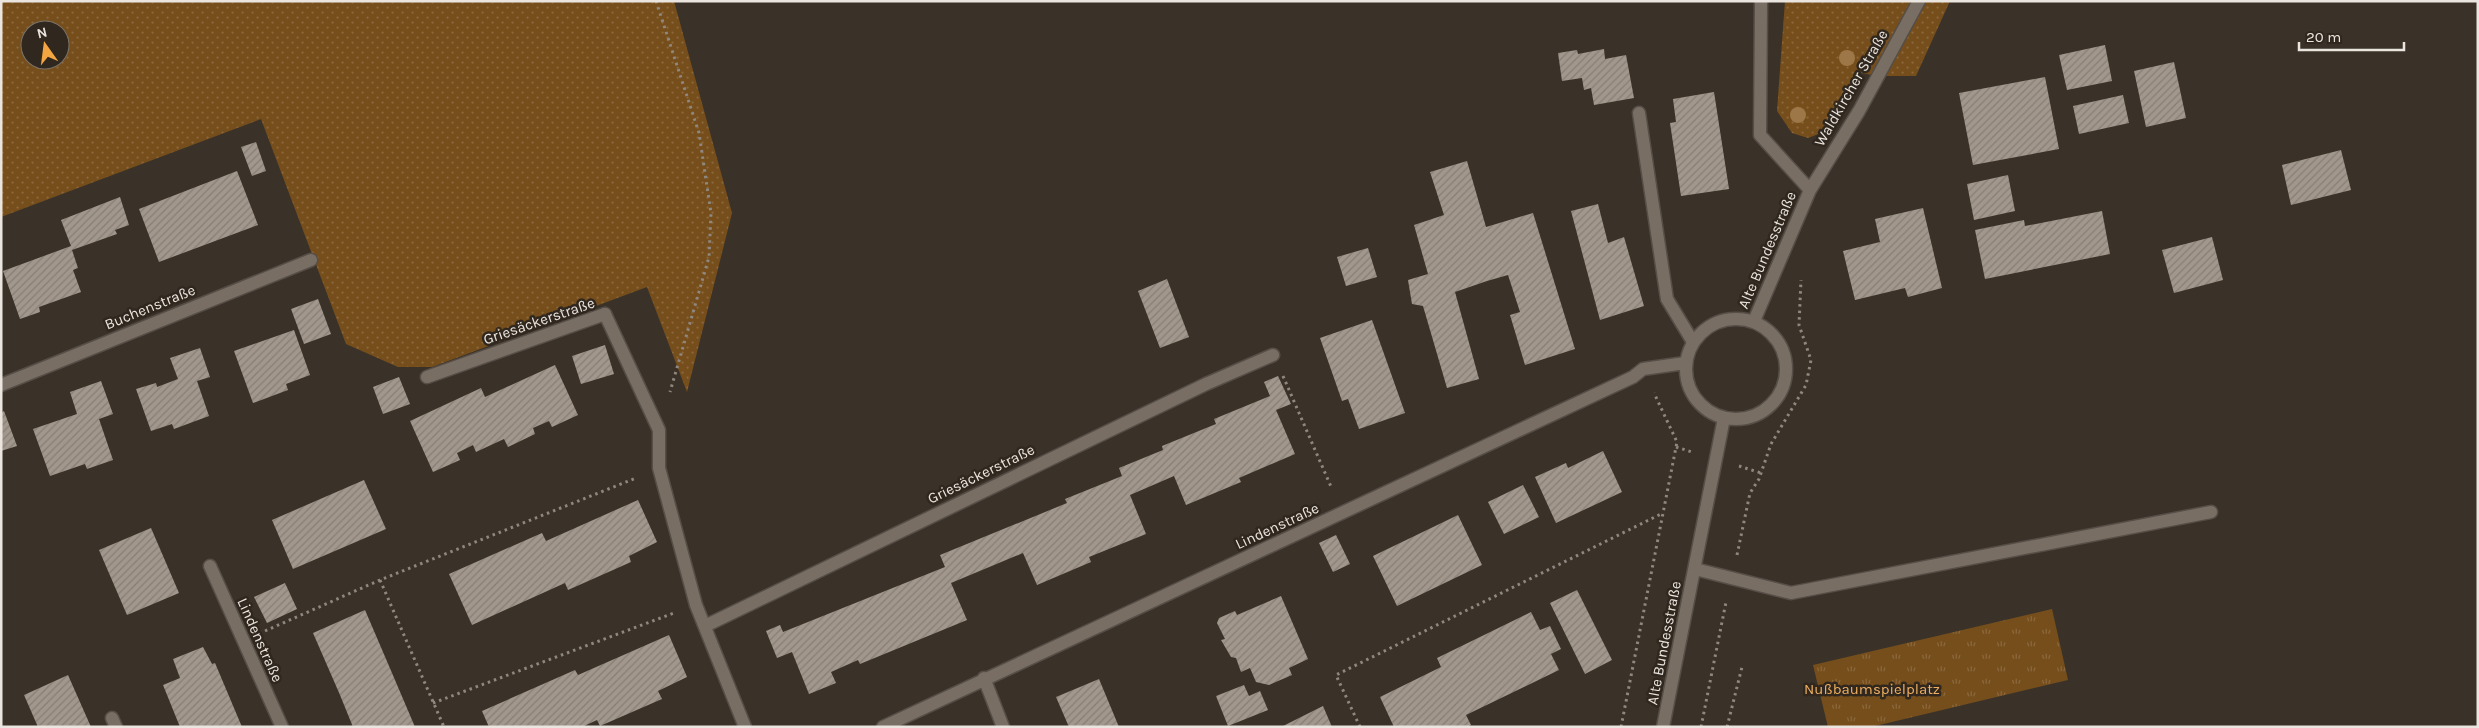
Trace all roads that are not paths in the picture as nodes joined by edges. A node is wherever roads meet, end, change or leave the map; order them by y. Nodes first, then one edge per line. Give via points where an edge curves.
1 (1761, 1) edge
2 (1919, 1) edge
3 (1639, 113) dead end
4 (1810, 190) junction
5 (310, 260) dead end
6 (1754, 322) junction
7 (1693, 342) junction
8 (1273, 355) road end
9 (1685, 364) junction
10 (427, 377) dead end
11 (1, 385) edge
12 (1724, 418) junction
13 (2211, 512) dead end
14 (210, 566) dead end
15 (1695, 569) junction
16 (704, 626) junction
17 (984, 678) junction
18 (282, 727) edge
19 (745, 727) edge
20 (883, 727) edge
21 (1003, 727) edge
22 (1663, 727) edge

1 - 4 street, Alte Bundesstraße via 1760,135
2 - 4 street, Waldkircher Straße via 1859,111
3 - 7 street via 1666,299
4 - 6 street, Alte Bundesstraße
5 - 11 street, Buchenstraße
6 - 7 street, Alte Bundesstraße via 1724,320 1709,325
6 - 12 street, Alte Bundesstraße via 1769,330 1780,343 1786,359 1786,376 1781,392 1771,405 1757,414 1741,419
7 - 9 street, Alte Bundesstraße
8 - 16 street, Griesäckerstraße
9 - 12 street via 1689,387 1702,407
9 - 17 street, Lindenstraße via 1643,369 1633,377 1343,514
10 - 16 street, Griesäckerstraße via 605,314 658,430 660,468
12 - 15 street, Alte Bundesstraße
13 - 15 street via 1792,593
14 - 18 street, Lindenstraße
15 - 22 street, Alte Bundesstraße
16 - 19 street, Griesäckerstraße
17 - 20 street, Lindenstraße
17 - 21 street

